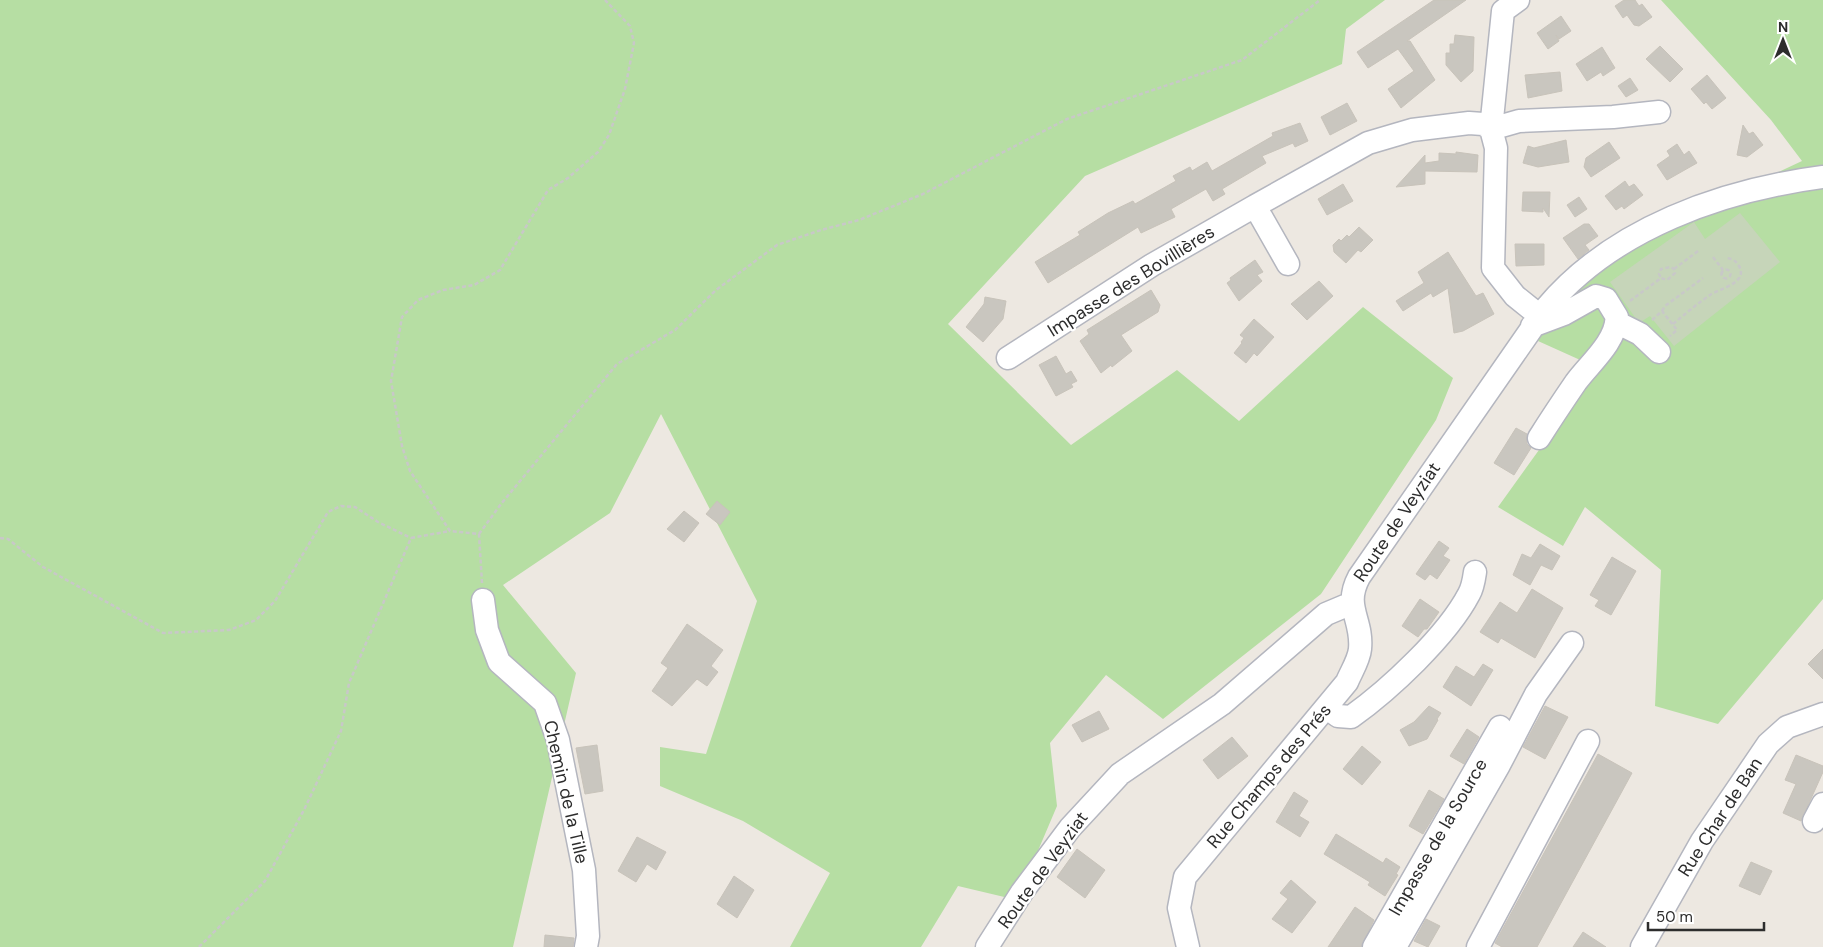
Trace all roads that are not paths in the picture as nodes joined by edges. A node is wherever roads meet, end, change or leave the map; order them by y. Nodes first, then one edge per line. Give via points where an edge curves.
1 (1518, 0) edge
2 (1659, 112) dead end
3 (1491, 129) junction
4 (1823, 177) edge
5 (1255, 206) junction
6 (1288, 264) dead end
7 (1621, 313) junction
8 (1536, 321) junction
9 (1663, 345) road end
10 (1008, 358) dead end
11 (1539, 438) dead end
12 (1475, 572) dead end
13 (483, 600) road end
14 (1352, 606) junction
15 (1572, 643) dead end
16 (1327, 708) junction
17 (1823, 714) edge
18 (1500, 727) dead end
19 (1588, 741) dead end
20 (586, 947) edge
21 (987, 947) edge
22 (1188, 947) edge
23 (1374, 947) edge
24 (1395, 947) edge
25 (1478, 947) edge
26 (1642, 947) edge

1 - 3 street via 1503,11
2 - 3 street via 1519,121
3 - 5 street, Impasse des Bovillières via 1483,124 1469,123 1412,130 1368,143
3 - 8 street via 1496,148 1492,268
4 - 8 street, Route de Veyziat via 1750,189 1673,218 1595,261 1572,279
5 - 6 street
5 - 10 street, Impasse des Bovillières via 1152,265
7 - 8 street via 1617,317 1606,299 1596,296 1564,314
7 - 9 street via 1641,335
7 - 11 street via 1608,344 1561,403
8 - 14 street, Route de Veyziat via 1359,577 1352,591
12 - 16 street via 1468,596 1447,626 1408,668 1350,717 1338,716
13 - 20 street, Chemin de la Tille via 487,630 500,662 545,703 558,740 584,870
14 - 16 street, Rue Champs des Prés via 1359,626 1360,650 1347,682
14 - 21 street, Route de Veyziat via 1326,614 1222,704 1120,774 1070,828 1022,892
15 - 24 street via 1536,694
16 - 22 street, Rue Champs des Prés via 1185,878 1179,908
17 - 26 street, Rue Char de Ban via 1787,726 1768,744 1702,841
18 - 23 street, Impasse de la Source
19 - 25 street

